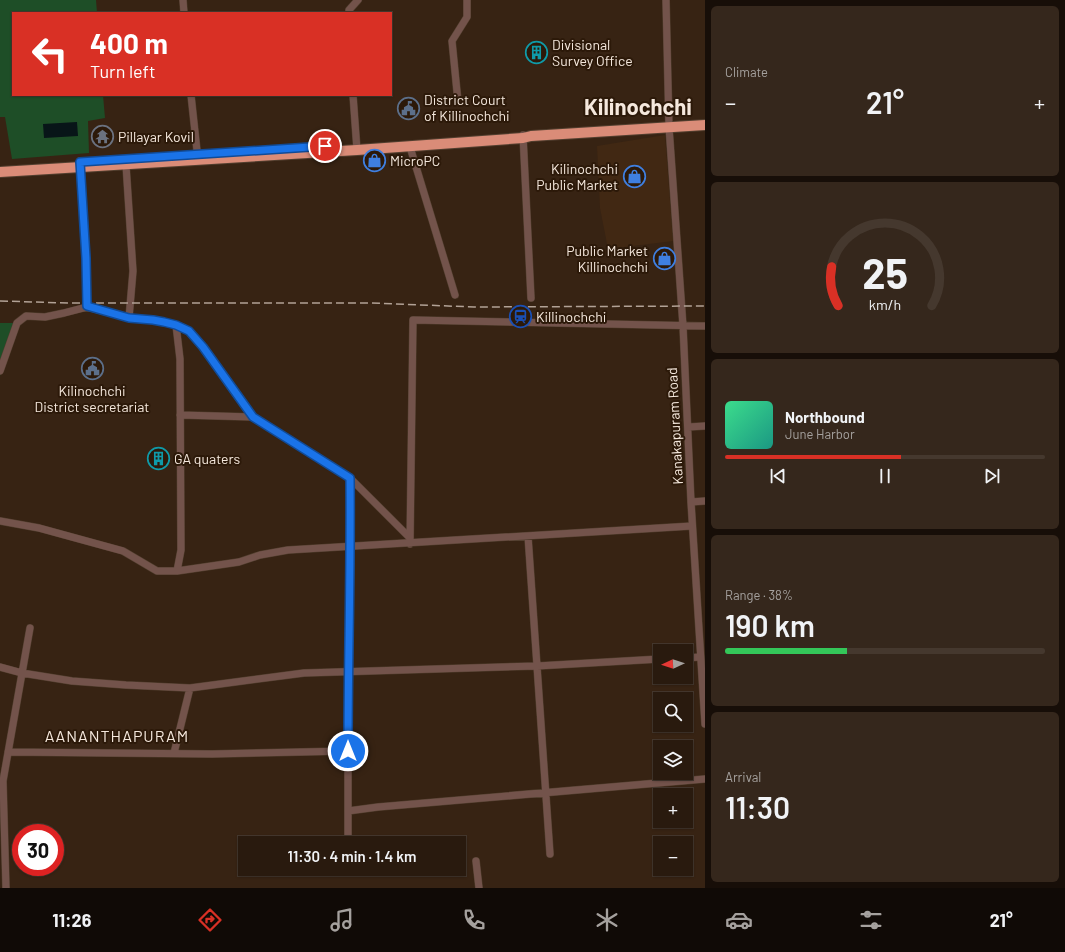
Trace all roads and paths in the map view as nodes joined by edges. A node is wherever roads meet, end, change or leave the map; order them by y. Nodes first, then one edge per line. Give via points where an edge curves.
1 (183, 0) edge
2 (358, 0) edge
3 (468, 0) edge
4 (666, 0) edge
5 (184, 12) edge
6 (349, 12) edge
7 (192, 96) edge
8 (353, 96) edge
9 (458, 102) dead end
10 (705, 125) edge
11 (669, 127) junction
12 (526, 136) junction
13 (357, 147) junction
14 (410, 147) junction
15 (198, 157) junction
16 (80, 164) junction
17 (126, 165) junction
18 (0, 166) edge
19 (0, 172) edge
20 (455, 295) dead end
21 (531, 298) dead end
22 (87, 306) junction
23 (129, 318) junction
24 (176, 325) junction
25 (683, 326) junction
26 (705, 326) edge
27 (0, 371) edge
28 (180, 415) junction
29 (253, 417) junction
30 (688, 426) junction
31 (705, 426) edge
32 (350, 478) junction
33 (705, 501) edge
34 (691, 502) junction
35 (0, 521) edge
36 (692, 526) junction
37 (528, 536) junction
38 (410, 541) junction
39 (351, 547) junction
40 (177, 571) junction
41 (30, 628) dead end
42 (700, 657) junction
43 (693, 658) edge
44 (653, 659) edge
45 (538, 666) junction
46 (0, 667) edge
47 (348, 671) junction
48 (22, 673) junction
49 (703, 675) edge
50 (190, 688) junction
51 (705, 724) edge
52 (348, 751) junction
53 (8, 752) junction
54 (174, 753) junction
55 (705, 779) edge
56 (546, 792) junction
57 (348, 811) junction
58 (348, 836) edge
59 (550, 854) dead end
60 (476, 862) dead end
61 (6, 888) edge
62 (478, 888) edge

1 - 5 street
2 - 6 street
3 - 9 street via 467,17 452,41
4 - 11 street, Kanakapuram Road
7 - 15 street
8 - 13 street
10 - 11 highway
11 - 12 highway
11 - 25 street, Kanakapuram Road
12 - 13 highway
12 - 14 highway
12 - 21 street
13 - 14 highway
13 - 15 highway
14 - 20 street
15 - 16 highway
15 - 17 highway
16 - 17 highway
16 - 18 highway
16 - 19 highway
16 - 22 street
17 - 23 street via 133,271
22 - 23 street
22 - 27 street via 45,317 27,315 17,323
23 - 24 street
24 - 28 street via 180,359
24 - 29 street via 189,331 203,347
25 - 26 street
25 - 30 street, Kanakapuram Road
25 - 38 street via 413,320
28 - 29 street
28 - 40 street via 181,550
29 - 32 street
30 - 31 street
30 - 34 street, Kanakapuram Road
32 - 38 street
32 - 39 street
33 - 34 street
34 - 36 street, Kanakapuram Road
35 - 40 street via 39,528 123,551 157,571
36 - 37 street
36 - 42 street, Kanakapuram Road
37 - 38 street
37 - 45 street
38 - 39 street
39 - 40 street via 288,550 238,562
39 - 47 street
41 - 48 street
42 - 43 street
42 - 49 street, Kanakapuram Road
44 - 45 street
45 - 47 street
45 - 56 street
46 - 48 street
47 - 50 street via 304,673
47 - 52 street
48 - 50 street via 72,681
48 - 53 street
49 - 51 street, Kanakapuram Road
50 - 54 street
52 - 54 street
52 - 57 street
53 - 54 street
53 - 61 street via 3,781
55 - 56 street
56 - 57 street via 378,806
56 - 59 street
57 - 58 street
60 - 62 street

